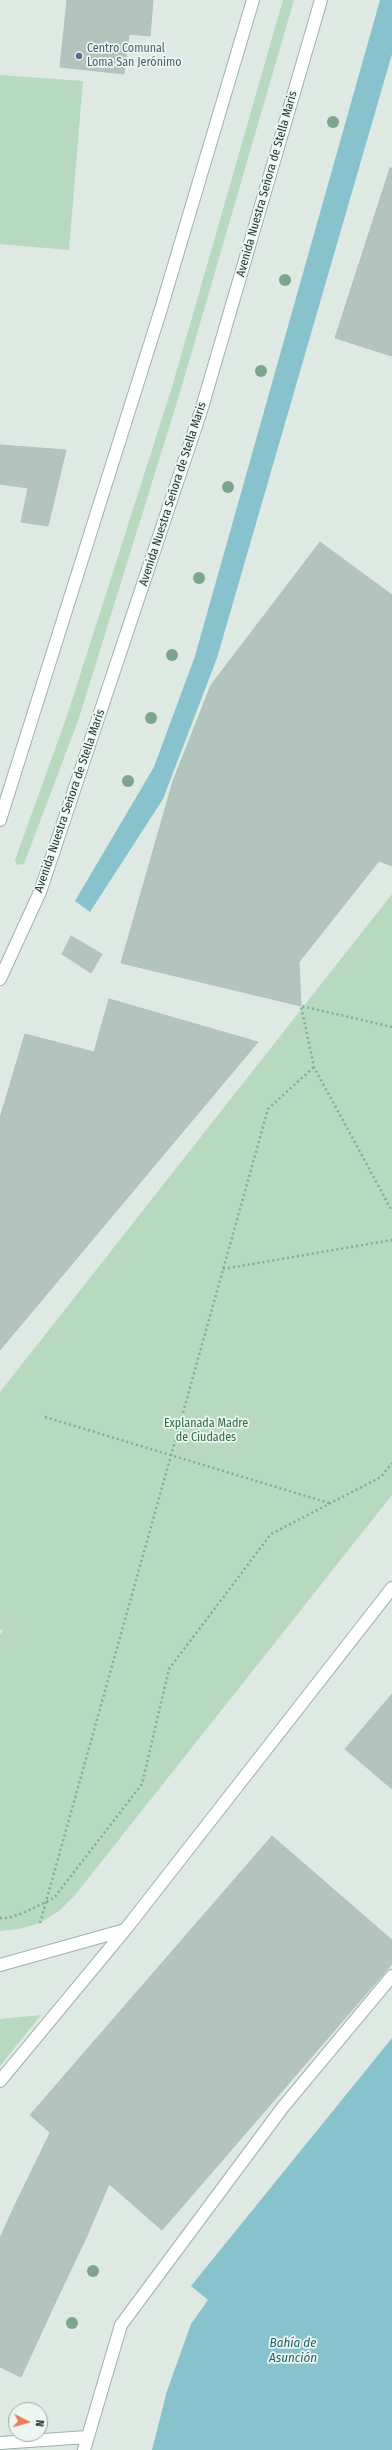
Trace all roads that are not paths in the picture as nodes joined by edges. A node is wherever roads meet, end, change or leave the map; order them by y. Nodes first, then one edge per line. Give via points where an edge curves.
1 (253, 0) edge
2 (321, 0) edge
3 (0, 820) edge
4 (0, 979) edge
5 (392, 1588) edge
6 (125, 1930) junction
7 (0, 1965) edge
8 (392, 1976) edge
9 (0, 2082) edge
10 (87, 2437) junction
11 (0, 2443) edge
12 (84, 2450) edge

1 - 3 street via 161,309
2 - 4 street, Avenida Nuestra Señora de Stella Maris via 201,411 40,892
5 - 6 street
6 - 7 street
6 - 9 street
8 - 10 street via 283,2107 120,2325
10 - 11 street
10 - 12 street

